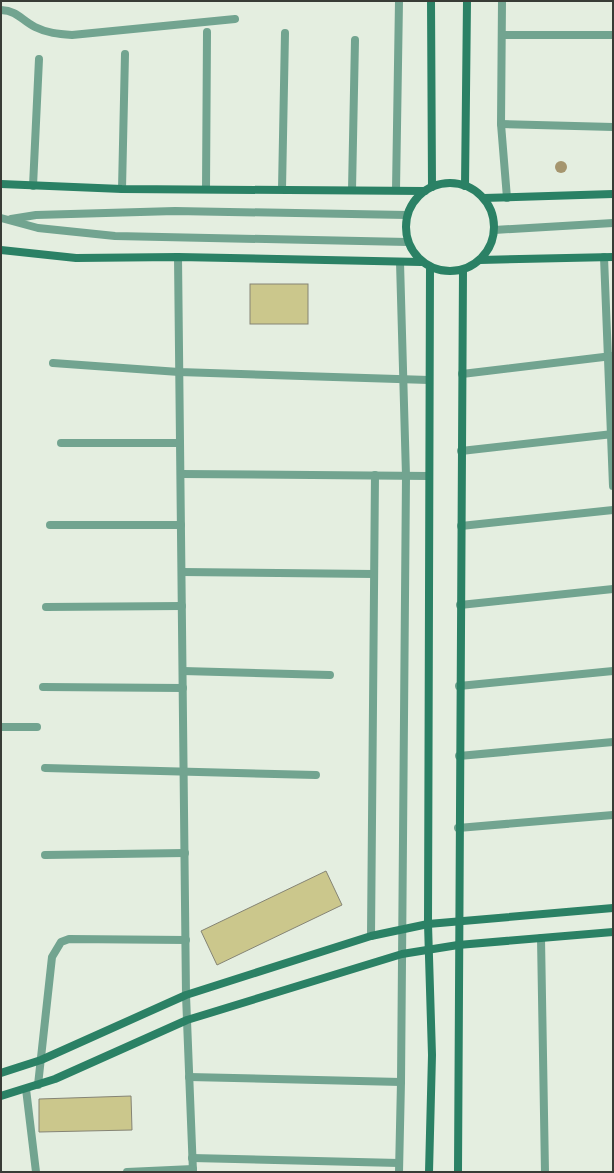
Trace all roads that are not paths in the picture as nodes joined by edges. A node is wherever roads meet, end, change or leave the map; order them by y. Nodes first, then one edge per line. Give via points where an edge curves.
1 (399, 1) edge
2 (431, 1) edge
3 (467, 1) edge
4 (502, 1) edge
5 (1, 10) edge
6 (234, 19) dead end
7 (207, 32) dead end
8 (285, 32) dead end
9 (502, 35) junction
10 (613, 35) edge
11 (355, 40) dead end
12 (125, 54) dead end
13 (39, 59) dead end
14 (502, 124) junction
15 (613, 127) edge
16 (1, 184) edge
17 (33, 186) junction
18 (465, 186) junction
19 (122, 189) junction
20 (206, 189) junction
21 (282, 189) junction
22 (428, 189) junction
23 (352, 190) junction
24 (396, 190) junction
25 (613, 194) edge
26 (484, 198) junction
27 (507, 198) junction
28 (407, 215) junction
29 (5, 219) edge
30 (613, 222) edge
31 (494, 230) junction
32 (408, 242) junction
33 (1, 250) edge
34 (178, 257) junction
35 (604, 257) junction
36 (613, 257) edge
37 (480, 260) junction
38 (400, 262) junction
39 (421, 262) junction
40 (430, 267) junction
41 (462, 270) junction
42 (610, 356) edge
43 (53, 363) dead end
44 (179, 372) junction
45 (462, 374) junction
46 (403, 379) junction
47 (429, 380) junction
48 (612, 434) edge
49 (180, 443) junction
50 (61, 444) dead end
51 (461, 451) junction
52 (181, 474) junction
53 (375, 475) junction
54 (406, 476) junction
55 (429, 476) junction
56 (613, 486) edge
57 (613, 510) edge
58 (50, 525) dead end
59 (181, 525) junction
60 (461, 526) junction
61 (182, 572) junction
62 (374, 574) junction
63 (613, 589) edge
64 (460, 605) junction
65 (182, 606) junction
66 (46, 607) dead end
67 (183, 671) junction
68 (613, 671) edge
69 (330, 675) dead end
70 (459, 686) junction
71 (43, 687) dead end
72 (183, 688) junction
73 (1, 727) edge
74 (37, 727) dead end
75 (613, 742) edge
76 (459, 756) junction
77 (45, 768) dead end
78 (184, 771) junction
79 (316, 775) dead end
80 (613, 816) edge
81 (458, 828) junction
82 (185, 853) junction
83 (45, 855) dead end
84 (613, 908) edge
85 (458, 922) junction
86 (428, 924) junction
87 (402, 929) junction
88 (613, 932) edge
89 (371, 936) junction
90 (541, 938) junction
91 (186, 940) junction
92 (458, 945) junction
93 (429, 949) junction
94 (402, 954) junction
95 (186, 995) junction
96 (187, 1020) junction
97 (41, 1060) junction
98 (1, 1073) edge
99 (189, 1077) junction
100 (401, 1082) junction
101 (38, 1085) junction
102 (26, 1089) junction
103 (1, 1096) edge
104 (192, 1158) junction
105 (399, 1163) junction
106 (193, 1170) edge
107 (36, 1172) edge
108 (127, 1172) edge
109 (399, 1172) edge
110 (430, 1172) edge
111 (458, 1172) edge
112 (545, 1172) edge

1 - 24 street
2 - 22 street
3 - 18 street
4 - 9 street
5 - 6 street via 8,10 33,26 52,34 72,35
7 - 20 street
8 - 21 street
9 - 10 street
9 - 14 street
11 - 23 street
12 - 19 street
13 - 17 street
14 - 15 street
14 - 27 street
16 - 17 street
17 - 19 street
18 - 22 street via 450,183
18 - 26 street
19 - 20 street
20 - 21 street
21 - 23 street
22 - 24 street
22 - 28 street via 412,204
23 - 24 street
25 - 27 street
26 - 27 street
26 - 31 street via 492,211
28 - 29 street via 175,211 36,215
28 - 32 street via 405,226
29 - 32 street via 38,228 114,236
30 - 31 street
31 - 37 street via 493,240
32 - 39 street
33 - 34 street via 76,258
34 - 38 street
34 - 44 street
35 - 36 street
35 - 37 street
35 - 42 street
37 - 41 street
38 - 39 street
38 - 46 street
39 - 40 street
40 - 41 street via 447,272
40 - 47 street
41 - 45 street
42 - 45 street
42 - 48 street
43 - 44 street
44 - 46 street
44 - 49 street
45 - 51 street
46 - 47 street
46 - 54 street
47 - 55 street
48 - 51 street
48 - 56 street
49 - 50 street
49 - 52 street
51 - 60 street
52 - 53 street
52 - 59 street
53 - 54 street
53 - 62 street
54 - 55 street
54 - 87 street
55 - 86 street
57 - 60 street
58 - 59 street
59 - 61 street
60 - 64 street
61 - 62 street
61 - 65 street
62 - 89 street
63 - 64 street
64 - 70 street
65 - 66 street
65 - 67 street
67 - 69 street
67 - 72 street
68 - 70 street
70 - 76 street
71 - 72 street
72 - 78 street
73 - 74 street
75 - 76 street
76 - 81 street
77 - 78 street
78 - 79 street
78 - 82 street
80 - 81 street
81 - 85 street
82 - 83 street
82 - 91 street
84 - 85 street
85 - 86 street
85 - 92 street
86 - 87 street
86 - 93 street
87 - 89 street
87 - 94 street
88 - 90 street
89 - 95 street
90 - 92 street
90 - 112 street
91 - 95 street
91 - 97 street via 69,939 61,942 52,958
92 - 93 street
92 - 111 street
93 - 94 street
93 - 110 street via 432,1055
94 - 96 street
94 - 100 street
95 - 96 street
95 - 97 street
96 - 99 street
96 - 101 street
97 - 98 street
97 - 101 street
99 - 100 street
99 - 104 street
100 - 105 street
101 - 102 street
102 - 103 street
102 - 107 street
104 - 105 street
104 - 106 street
105 - 109 street
106 - 108 street

